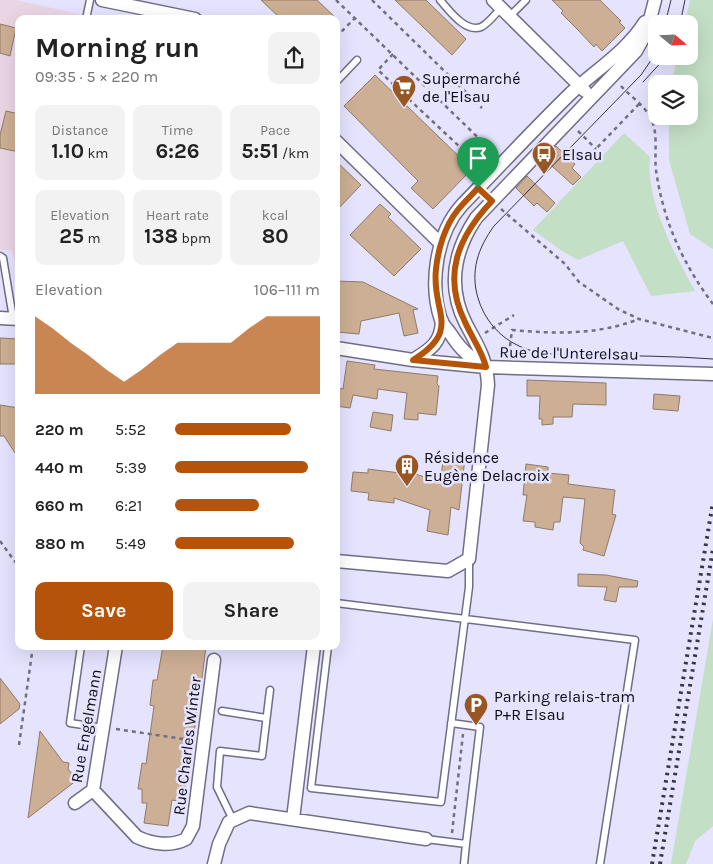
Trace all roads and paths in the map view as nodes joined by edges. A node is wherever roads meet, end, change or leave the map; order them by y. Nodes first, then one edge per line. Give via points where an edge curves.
1 (90, 0) edge
2 (102, 0) edge
3 (336, 0) edge
4 (372, 0) edge
5 (440, 0) edge
6 (526, 0) edge
7 (655, 0) edge
8 (502, 8) edge
9 (87, 15) edge
10 (175, 15) edge
11 (355, 18) junction
12 (340, 33) edge
13 (393, 54) junction
14 (357, 60) dead end
15 (612, 77) junction
16 (340, 78) edge
17 (580, 85) junction
18 (592, 98) junction
19 (638, 104) junction
20 (482, 108) dead end
21 (340, 145) edge
22 (592, 153) dead end
23 (504, 162) junction
24 (490, 176) junction
25 (492, 201) junction
26 (441, 244) junction
27 (0, 256) edge
28 (713, 304) edge
29 (10, 318) edge
30 (639, 319) junction
31 (442, 321) junction
32 (512, 330) dead end
33 (713, 338) edge
34 (340, 349) edge
35 (413, 360) junction
36 (486, 367) junction
37 (713, 374) edge
38 (0, 541) edge
39 (469, 559) junction
40 (340, 561) edge
41 (15, 562) edge
42 (340, 604) edge
43 (464, 619) junction
44 (32, 650) edge
45 (79, 650) edge
46 (115, 650) edge
47 (314, 650) edge
48 (328, 650) edge
49 (214, 660) dead end
50 (270, 690) dead end
51 (222, 711) dead end
52 (266, 718) junction
53 (451, 724) junction
54 (465, 725) junction
55 (104, 728) junction
56 (204, 742) junction
57 (19, 745) dead end
58 (93, 790) junction
59 (75, 803) dead end
60 (293, 818) junction
61 (233, 820) junction
62 (426, 839) joint
63 (450, 842) junction
64 (466, 844) junction
65 (214, 864) edge
66 (464, 864) edge
67 (600, 864) edge

1 - 9 lane
2 - 10 street
3 - 11 path
4 - 20 path
5 - 8 lane via 466,25 475,28 483,27
6 - 8 lane
7 - 15 street via 642,41
7 - 17 street via 640,30
8 - 17 street
11 - 12 path
11 - 13 path
13 - 23 path
13 - 24 path via 378,70
14 - 16 lane
15 - 18 street
15 - 19 path
17 - 18 street
17 - 23 street
18 - 25 street
19 - 22 path
19 - 28 path via 654,127 659,190 673,237 682,257
21 - 26 street
23 - 24 street
24 - 26 street via 457,211
25 - 30 path via 565,264 586,287
25 - 36 street via 469,228 454,274 460,310
26 - 31 street via 436,280
27 - 29 lane via 3,258
30 - 32 path via 583,332
30 - 33 path
31 - 35 street via 438,340
31 - 36 street via 459,348
34 - 35 street, Rue de l'Unterelsau
35 - 36 street, Rue de l'Unterelsau
36 - 37 street, Rue de l'Unterelsau
36 - 39 street via 488,384
38 - 41 path
39 - 40 street via 448,571
39 - 43 lane
42 - 43 lane
43 - 53 lane
43 - 67 lane via 635,640
44 - 57 path
45 - 55 lane via 70,723
46 - 55 street, Rue Engelmann
47 - 60 street
48 - 53 lane via 311,788 441,802
49 - 56 street, Rue Charles Winter
50 - 52 lane
51 - 52 lane
52 - 61 lane via 262,756 220,751 217,787
53 - 54 lane
54 - 63 path
54 - 64 lane via 480,727
55 - 56 path
55 - 58 street, Rue Engelmann
56 - 58 street, Rue Charles Winter via 193,826 186,839 180,842 160,843 137,837
58 - 59 street, Rue Engelmann
60 - 61 street via 248,813
60 - 62 street
61 - 65 street via 228,822
62 - 63 lane
63 - 64 lane
64 - 66 lane

